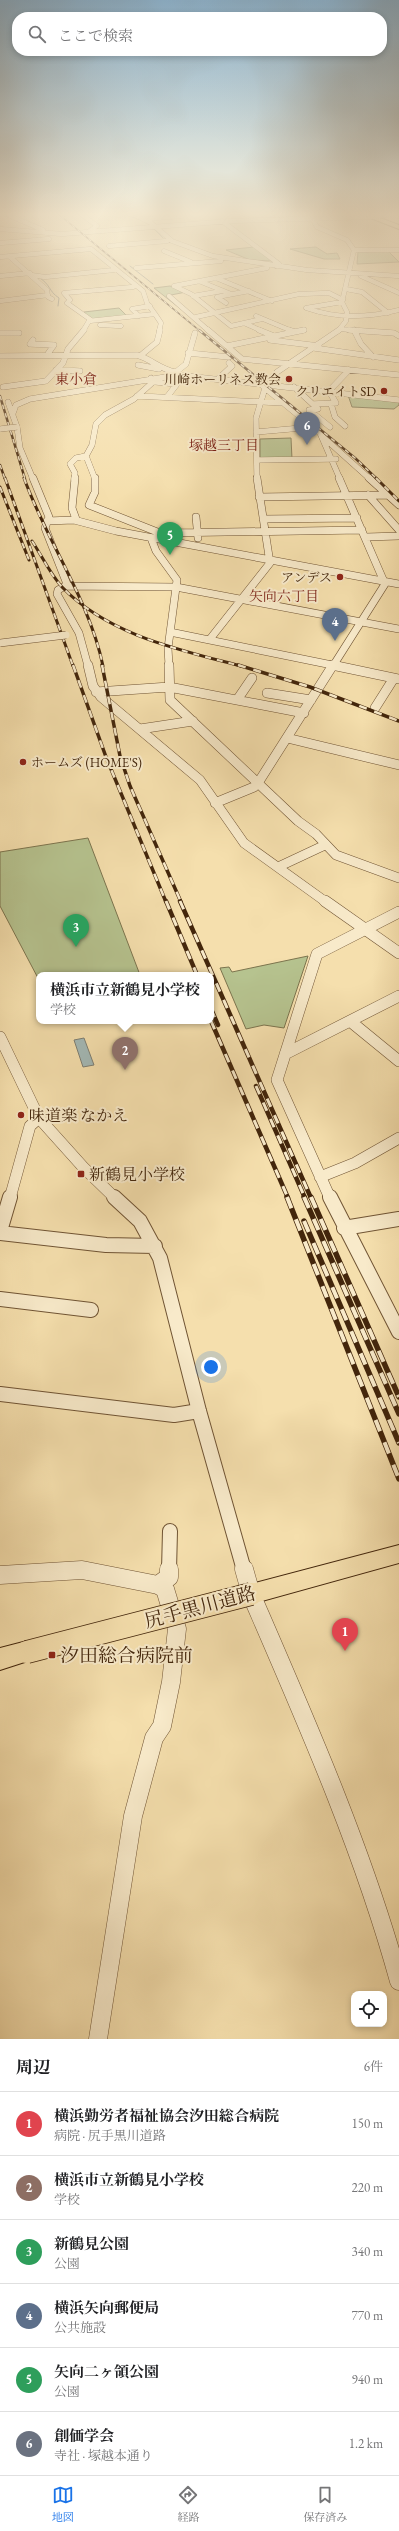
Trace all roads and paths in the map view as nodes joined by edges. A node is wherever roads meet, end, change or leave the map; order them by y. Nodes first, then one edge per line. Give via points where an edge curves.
1 (72, 307) edge
2 (143, 307) edge
3 (151, 307) edge
4 (183, 307) edge
5 (206, 307) edge
6 (243, 307) edge
7 (310, 307) edge
8 (344, 307) edge
9 (381, 307) edge
10 (399, 310) edge
11 (215, 313) junction
12 (388, 313) junction
13 (155, 314) junction
14 (249, 314) dead end
15 (139, 316) junction
16 (346, 316) junction
17 (196, 317) junction
18 (229, 318) dead end
19 (223, 319) junction
20 (262, 319) junction
21 (89, 322) junction
22 (244, 323) junction
23 (121, 326) dead end
24 (254, 328) junction
25 (341, 329) junction
26 (304, 330) dead end
27 (354, 330) junction
28 (295, 332) junction
29 (0, 333) edge
30 (19, 333) dead end
31 (195, 333) dead end
32 (228, 333) dead end
33 (266, 333) junction
34 (221, 334) dead end
35 (214, 336) junction
36 (274, 336) junction
37 (399, 336) edge
38 (262, 339) junction
39 (33, 340) dead end
40 (222, 342) junction
41 (227, 346) junction
42 (316, 347) junction
43 (188, 353) junction
44 (47, 355) junction
45 (66, 355) junction
46 (0, 356) edge
47 (140, 356) junction
48 (373, 357) junction
49 (399, 360) edge
50 (289, 364) junction
51 (138, 365) dead end
52 (184, 367) junction
53 (190, 368) dead end
54 (160, 369) junction
55 (56, 370) junction
56 (349, 370) junction
57 (80, 371) dead end
58 (218, 371) dead end
59 (225, 372) junction
60 (367, 372) junction
61 (177, 374) junction
62 (399, 375) edge
63 (219, 378) junction
64 (152, 380) junction
65 (270, 380) junction
66 (1, 385) edge
67 (277, 385) junction
68 (294, 387) junction
69 (261, 390) junction
70 (329, 391) junction
71 (230, 393) dead end
72 (208, 394) dead end
73 (137, 396) junction
74 (167, 397) junction
75 (399, 400) edge
76 (8, 402) junction
77 (261, 402) junction
78 (284, 403) junction
79 (16, 405) junction
80 (316, 406) junction
81 (332, 406) junction
82 (12, 413) junction
83 (345, 426) dead end
84 (17, 427) junction
85 (313, 427) junction
86 (330, 427) dead end
87 (0, 429) edge
88 (256, 432) junction
89 (321, 435) junction
90 (86, 456) junction
91 (331, 459) junction
92 (349, 459) junction
93 (257, 460) junction
94 (347, 496) junction
95 (368, 496) junction
96 (388, 496) junction
97 (259, 497) junction
98 (399, 505) edge
99 (196, 517) dead end
100 (357, 518) junction
101 (263, 519) junction
102 (74, 520) junction
103 (47, 521) junction
104 (362, 530) junction
105 (399, 530) edge
106 (266, 531) junction
107 (198, 532) junction
108 (164, 533) junction
109 (399, 536) edge
110 (366, 537) junction
111 (151, 538) junction
112 (176, 542) junction
113 (198, 546) junction
114 (270, 559) junction
115 (385, 581) junction
116 (399, 584) edge
117 (64, 586) junction
118 (176, 587) junction
119 (241, 599) junction
120 (360, 622) junction
121 (399, 629) edge
122 (170, 632) junction
123 (79, 633) junction
124 (210, 639) junction
125 (0, 643) edge
126 (333, 665) junction
127 (252, 678) dead end
128 (397, 679) edge
129 (169, 687) junction
130 (96, 692) junction
131 (267, 692) dead end
132 (237, 700) junction
133 (311, 700) junction
134 (375, 708) dead end
135 (304, 713) junction
136 (193, 721) junction
137 (140, 729) junction
138 (287, 738) junction
139 (399, 765) edge
140 (258, 784) junction
141 (215, 803) junction
142 (325, 845) junction
143 (278, 866) junction
144 (399, 878) edge
145 (399, 912) edge
146 (364, 929) junction
147 (399, 953) edge
148 (399, 996) edge
149 (350, 1021) junction
150 (0, 1037) edge
151 (285, 1054) junction
152 (399, 1061) edge
153 (39, 1118) junction
154 (399, 1138) edge
155 (320, 1177) junction
156 (399, 1219) edge
157 (344, 1228) junction
158 (0, 1232) edge
159 (154, 1246) junction
160 (0, 1299) edge
161 (91, 1310) dead end
162 (399, 1332) edge
163 (0, 1394) edge
164 (199, 1411) junction
165 (170, 1531) dead end
166 (399, 1554) edge
167 (0, 1576) edge
168 (158, 1586) junction
169 (251, 1594) junction
170 (0, 1660) edge
171 (399, 1981) edge
172 (98, 2039) edge

1 - 21 street
2 - 15 street via 132,309
3 - 13 street
4 - 17 street
5 - 11 street
6 - 11 street
7 - 16 street via 306,308 323,315
8 - 16 street
9 - 12 street
10 - 12 street
11 - 17 street
11 - 19 street
12 - 16 street
13 - 15 street
13 - 47 street via 161,323 156,342
14 - 20 street
15 - 21 street
16 - 25 street
17 - 35 street
18 - 19 street
19 - 22 street via 231,326
20 - 22 street
20 - 28 street
21 - 23 street
21 - 45 street via 79,338 69,347
22 - 24 street
24 - 32 street
24 - 33 street
25 - 27 street
25 - 42 street
26 - 28 street
27 - 37 street via 394,333
27 - 48 street via 361,344
28 - 36 street
29 - 30 street
31 - 43 street
33 - 36 street
33 - 40 street
34 - 35 street
35 - 40 street
36 - 38 street
38 - 41 street
38 - 42 street
39 - 44 street via 30,344 54,345
40 - 41 street
41 - 50 street via 242,359
42 - 48 street
42 - 50 street
43 - 52 street
43 - 59 street via 231,363
44 - 45 street
44 - 46 street
45 - 47 street
45 - 55 street
47 - 54 street via 147,358
48 - 49 street
48 - 60 street
50 - 56 street
50 - 65 street
51 - 54 street
52 - 53 street
52 - 61 street
54 - 61 street
55 - 57 street
55 - 66 street via 46,381
56 - 60 street
56 - 70 street
58 - 59 street
59 - 63 street
60 - 62 street
61 - 63 street
61 - 64 street
63 - 69 street
64 - 73 street
64 - 74 street via 177,384
64 - 79 street via 34,398
65 - 67 street
65 - 69 street
66 - 76 street
67 - 68 street
67 - 69 street
68 - 70 street
68 - 80 street
69 - 77 street
69 - 78 street
70 - 75 street
70 - 81 street via 336,404
71 - 72 street
73 - 74 street
73 - 90 street via 105,415 96,424 92,445
74 - 77 street
76 - 79 street
76 - 82 street
77 - 78 street
77 - 88 street via 256,418
78 - 85 street
79 - 82 street
80 - 81 street
80 - 86 street via 308,410
81 - 83 street via 336,417
82 - 84 street
84 - 87 street, bridge
84 - 103 street via 20,448 49,517
85 - 88 street
85 - 89 street
88 - 93 street
89 - 91 street
89 - 92 street
90 - 102 street via 76,458 70,464 75,474 72,508 76,519
90 - 108 street via 96,480 96,495 89,505
91 - 92 street
91 - 93 street
91 - 94 street
92 - 96 street
93 - 97 street
94 - 95 street
94 - 97 street
94 - 100 street
95 - 96 street
95 - 105 street
96 - 98 street
97 - 101 street
99 - 107 street
100 - 101 street
100 - 104 street
101 - 106 street
102 - 103 street
102 - 111 street
103 - 117 street via 45,528 67,584
104 - 106 street
104 - 110 street
106 - 107 street
106 - 114 street
107 - 108 street
107 - 113 street
108 - 112 street
109 - 110 street
110 - 115 street
111 - 112 street
111 - 118 street via 156,550 176,577
112 - 113 street
113 - 114 street
114 - 115 street
114 - 119 street via 270,563
115 - 116 street
115 - 120 street
117 - 118 street
117 - 123 street via 57,594
118 - 119 street
118 - 122 street
119 - 120 street
119 - 124 street
120 - 121 street
120 - 126 street
122 - 124 street
122 - 129 street
123 - 125 street, bridge
123 - 130 street
124 - 126 street
126 - 128 street
126 - 133 street
127 - 132 street
128 - 134 street
129 - 130 street
129 - 132 street
129 - 136 street via 170,700
130 - 137 street
131 - 133 street
132 - 135 street
133 - 135 street
135 - 138 street
136 - 137 street
136 - 140 street
137 - 141 street via 200,780
138 - 139 street
138 - 140 street
140 - 141 street
140 - 142 street via 316,834
141 - 143 street via 244,843
142 - 143 street
142 - 144 street via 336,855
143 - 146 street
145 - 146 street
146 - 147 street
146 - 151 street via 317,954
148 - 149 street
149 - 151 street
149 - 152 street
150 - 153 street
151 - 155 street via 277,1080
153 - 158 street via 30,1126
153 - 159 street via 140,1222
154 - 155 street via 355,1163
155 - 157 street
156 - 157 street
157 - 162 street
158 - 159 street via 106,1245
159 - 164 street via 160,1258
160 - 161 street
163 - 164 street via 174,1414
164 - 169 street
165 - 168 street via 169,1577
166 - 169 main road, 尻手黒川道路
167 - 168 street via 82,1570
168 - 172 street via 165,1590 177,1629 171,1682 162,1726 154,1738 133,1816
169 - 170 main road, 尻手黒川道路, bridge
169 - 171 street via 343,1812 383,1923

